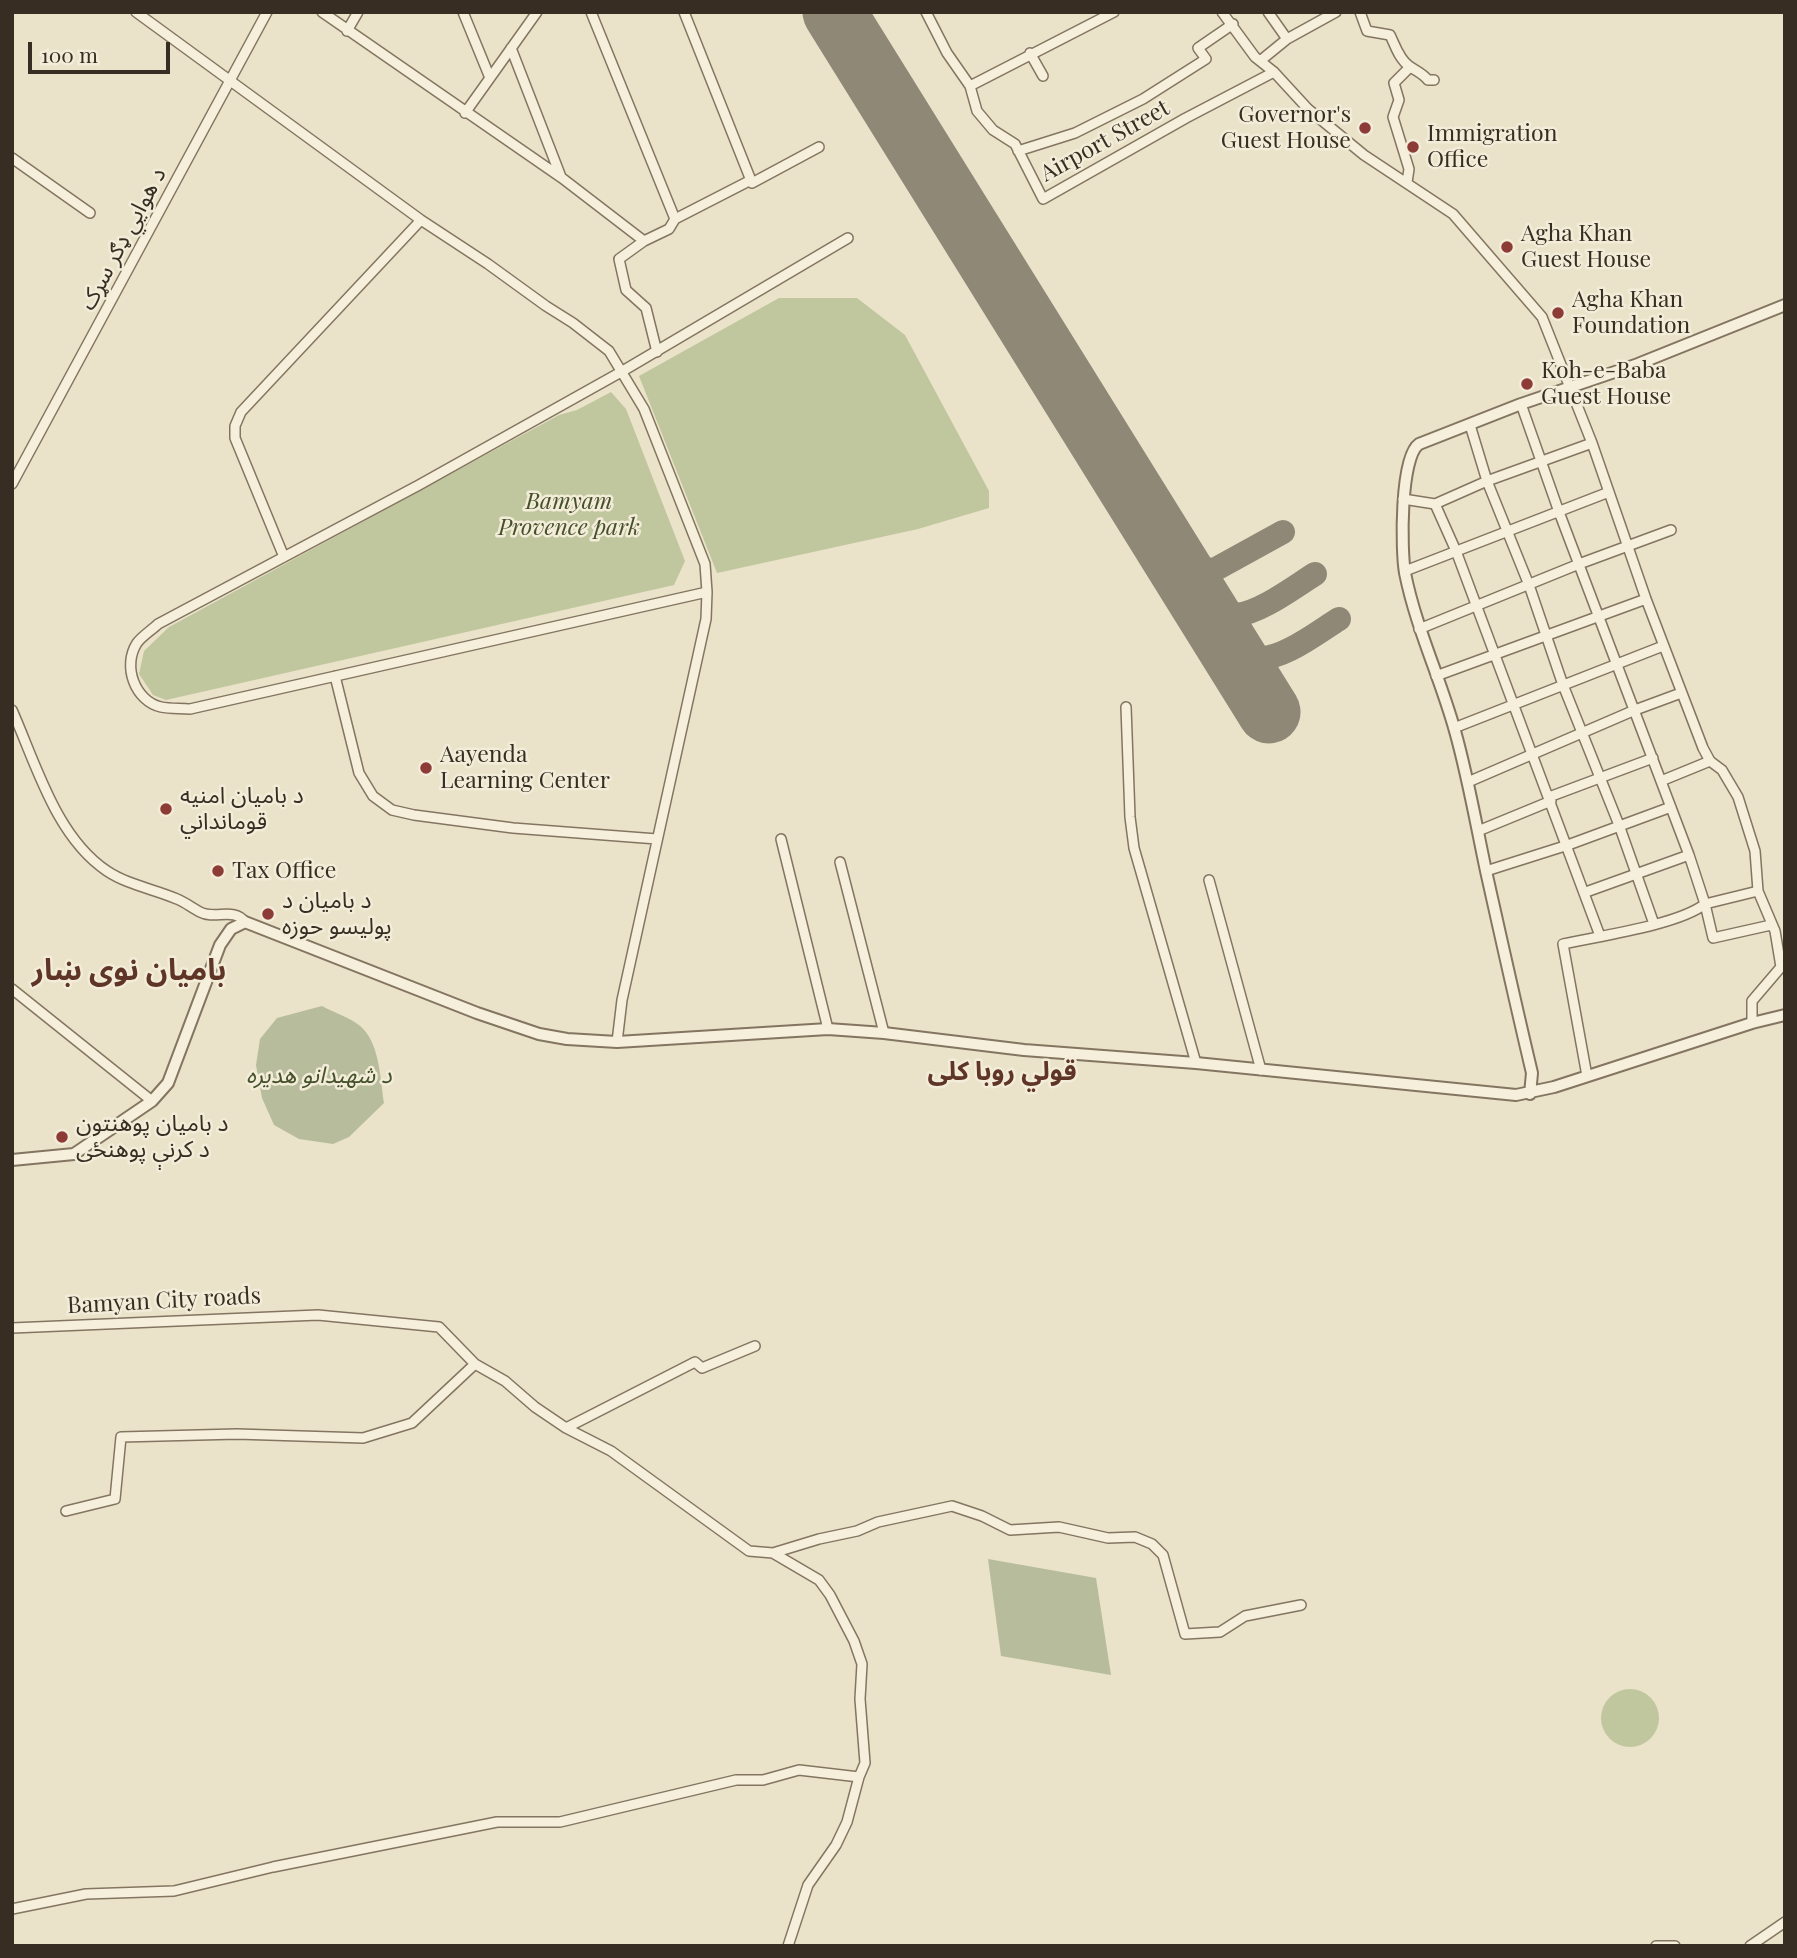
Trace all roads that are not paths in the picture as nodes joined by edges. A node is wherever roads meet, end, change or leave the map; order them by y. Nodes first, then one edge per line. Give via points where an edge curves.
1 (136, 12) edge
2 (267, 12) edge
3 (322, 12) edge
4 (358, 12) edge
5 (463, 12) edge
6 (537, 12) edge
7 (591, 12) edge
8 (684, 12) edge
9 (926, 12) edge
10 (1114, 12) edge
11 (1223, 12) edge
12 (1268, 12) edge
13 (1336, 12) edge
14 (1360, 12) edge
15 (1233, 24) junction
16 (347, 31) junction
17 (1287, 39) junction
18 (511, 48) junction
19 (1030, 53) junction
20 (1260, 61) junction
21 (1410, 67) junction
22 (1274, 72) junction
23 (1043, 76) dead end
24 (490, 78) junction
25 (230, 80) junction
26 (1434, 80) dead end
27 (970, 86) junction
28 (465, 113) junction
29 (819, 147) dead end
30 (1018, 152) junction
31 (12, 158) edge
32 (562, 178) junction
33 (1407, 182) junction
34 (752, 183) junction
35 (90, 213) dead end
36 (675, 219) junction
37 (421, 220) junction
38 (848, 238) dead end
39 (644, 241) junction
40 (1785, 305) edge
41 (657, 352) junction
42 (621, 372) junction
43 (1568, 388) junction
44 (1521, 404) junction
45 (1470, 425) junction
46 (1591, 443) junction
47 (1541, 462) junction
48 (1488, 481) junction
49 (12, 484) edge
50 (1609, 492) junction
51 (1403, 499) junction
52 (1435, 503) junction
53 (1559, 512) junction
54 (1671, 530) dead end
55 (1507, 533) junction
56 (1628, 546) junction
57 (1456, 551) junction
58 (284, 557) junction
59 (1579, 564) junction
60 (1405, 571) junction
61 (1529, 585) junction
62 (707, 592) junction
63 (1646, 599) junction
64 (1476, 607) junction
65 (1598, 615) junction
66 (1419, 629) junction
67 (1546, 635) junction
68 (1663, 646) junction
69 (1493, 655) junction
70 (1617, 664) junction
71 (335, 676) junction
72 (1436, 676) junction
73 (1563, 685) junction
74 (1681, 693) junction
75 (1512, 704) junction
76 (1126, 708) dead end
77 (12, 710) edge
78 (1635, 710) junction
79 (1454, 728) junction
80 (1583, 733) junction
81 (1532, 754) junction
82 (1653, 758) junction
83 (1710, 761) junction
84 (1599, 778) junction
85 (1661, 781) junction
86 (1468, 782) junction
87 (1550, 799) junction
88 (1671, 807) junction
89 (1619, 825) junction
90 (1478, 831) junction
91 (657, 839) junction
92 (781, 839) dead end
93 (1568, 845) junction
94 (1689, 855) junction
95 (840, 862) dead end
96 (1486, 871) junction
97 (1637, 874) junction
98 (1209, 880) dead end
99 (1758, 891) junction
100 (1586, 892) junction
101 (1705, 904) junction
102 (245, 922) junction
103 (1654, 924) junction
104 (1771, 925) junction
105 (1600, 936) junction
106 (12, 989) edge
107 (1785, 1015) edge
108 (1752, 1023) junction
109 (828, 1029) junction
110 (884, 1033) junction
111 (617, 1042) junction
112 (1196, 1063) junction
113 (1261, 1070) junction
114 (1587, 1076) junction
115 (1530, 1094) junction
116 (152, 1101) junction
117 (12, 1160) edge
118 (12, 1328) edge
119 (755, 1346) dead end
120 (475, 1364) junction
121 (566, 1428) junction
122 (66, 1511) dead end
123 (773, 1553) junction
124 (1301, 1605) dead end
125 (859, 1777) junction
126 (12, 1909) edge
127 (1785, 1922) edge
128 (788, 1946) edge
129 (1656, 1946) edge
130 (1675, 1946) edge
131 (1750, 1946) edge

1 - 25 street
2 - 25 street, د هوايي ډګر سړک
3 - 16 street
4 - 16 street
5 - 24 street
6 - 18 street
7 - 36 street
8 - 34 street
9 - 27 street, Airport Street
10 - 19 street
11 - 15 street
12 - 17 street
13 - 17 street
14 - 21 street via 1367,30 1390,35
15 - 20 street
15 - 30 street via 1198,48 1206,59 1143,99 1075,133
16 - 28 street
17 - 20 street
18 - 24 street
18 - 32 street
19 - 23 street
19 - 27 street
20 - 22 street
21 - 26 street
21 - 33 street via 1394,83 1399,100 1393,117 1409,169
22 - 30 street, Airport Street via 1043,199
22 - 33 street via 1308,109 1364,155
24 - 28 street
25 - 37 street
25 - 49 street, د هوايي ډګر سړک
27 - 30 street, Airport Street via 977,111 993,130 1015,144
28 - 32 street
29 - 34 street
31 - 35 street
32 - 39 street
33 - 43 street via 1453,214 1542,317
34 - 36 street
36 - 39 street via 669,229
37 - 42 street via 573,323 608,351
37 - 58 street via 241,412 235,426 235,438
38 - 41 street
39 - 41 street via 619,259 626,290 646,309
40 - 43 street
41 - 42 street
42 - 58 street
42 - 62 street via 644,408 705,564
43 - 44 street
43 - 46 street
44 - 45 street
44 - 47 street
45 - 48 street
45 - 51 street via 1415,447
46 - 47 street
46 - 50 street
47 - 48 street
47 - 53 street
48 - 52 street
48 - 55 street
50 - 53 street
50 - 56 street
51 - 52 street
51 - 60 street
52 - 57 street
53 - 55 street
53 - 59 street
54 - 56 street
55 - 57 street
55 - 61 street
56 - 59 street
56 - 63 street
57 - 60 street
57 - 64 street
58 - 71 street via 158,624 136,644 131,676 137,689 160,707 190,709
59 - 61 street
59 - 65 street
60 - 66 street
61 - 64 street
61 - 67 street
62 - 71 street
62 - 91 street via 706,619
63 - 65 street
63 - 68 street
64 - 66 street
64 - 69 street
65 - 67 street
65 - 70 street
66 - 72 street
67 - 69 street
67 - 73 street
68 - 70 street
68 - 74 street
69 - 72 street
69 - 75 street
70 - 73 street
70 - 78 street
71 - 91 street via 359,773 373,796 392,810 513,828
72 - 79 street
73 - 75 street
73 - 80 street
74 - 78 street
74 - 83 street
75 - 79 street
75 - 81 street
76 - 112 street via 1134,848
77 - 102 street via 54,809 86,853 131,883 206,915 231,914
78 - 80 street
78 - 82 street
79 - 86 street
80 - 81 street
80 - 84 street
81 - 86 street
81 - 87 street
82 - 84 street
82 - 85 street
83 - 85 street
83 - 99 street via 1722,770 1738,797 1755,851
84 - 87 street
84 - 89 street
85 - 88 street
86 - 90 street
87 - 90 street
87 - 93 street
88 - 89 street
88 - 94 street
89 - 93 street
89 - 97 street
90 - 96 street
91 - 111 street
92 - 109 street
93 - 96 street
93 - 100 street
94 - 97 street
94 - 101 street
95 - 110 street
96 - 115 street via 1532,1073
97 - 100 street
97 - 103 street
98 - 113 street
99 - 101 street
99 - 104 street
100 - 105 street
101 - 103 street
101 - 104 street via 1713,938
102 - 111 street via 539,1034
102 - 116 street via 231,929 220,946 169,1083
103 - 105 street
104 - 108 street via 1781,967 1752,1001
105 - 114 street via 1563,944
106 - 116 street
107 - 108 street
108 - 114 street
109 - 110 street
109 - 111 street
110 - 112 street via 1024,1050
112 - 113 street
113 - 115 street
114 - 115 street
116 - 117 street via 74,1154
118 - 120 street, Bamyan City roads via 318,1315 439,1327
119 - 121 street via 702,1367 695,1362
120 - 121 street, Bamyan City roads
120 - 122 street via 412,1423 363,1438 121,1437 115,1499
121 - 123 street, Bamyan City roads via 611,1451 749,1551
123 - 124 street via 952,1506 1010,1530 1059,1527 1108,1538 1135,1537 1152,1544 1163,1555 1185,1634 1220,1632 1245,1616
123 - 125 street, Bamyan City roads via 819,1580 854,1641 862,1664 865,1763
125 - 126 street via 799,1770 763,1780 736,1780 560,1822 497,1822 174,1891 86,1894
125 - 128 street, Bamyan City roads via 847,1822 808,1885
127 - 131 street
129 - 130 street

